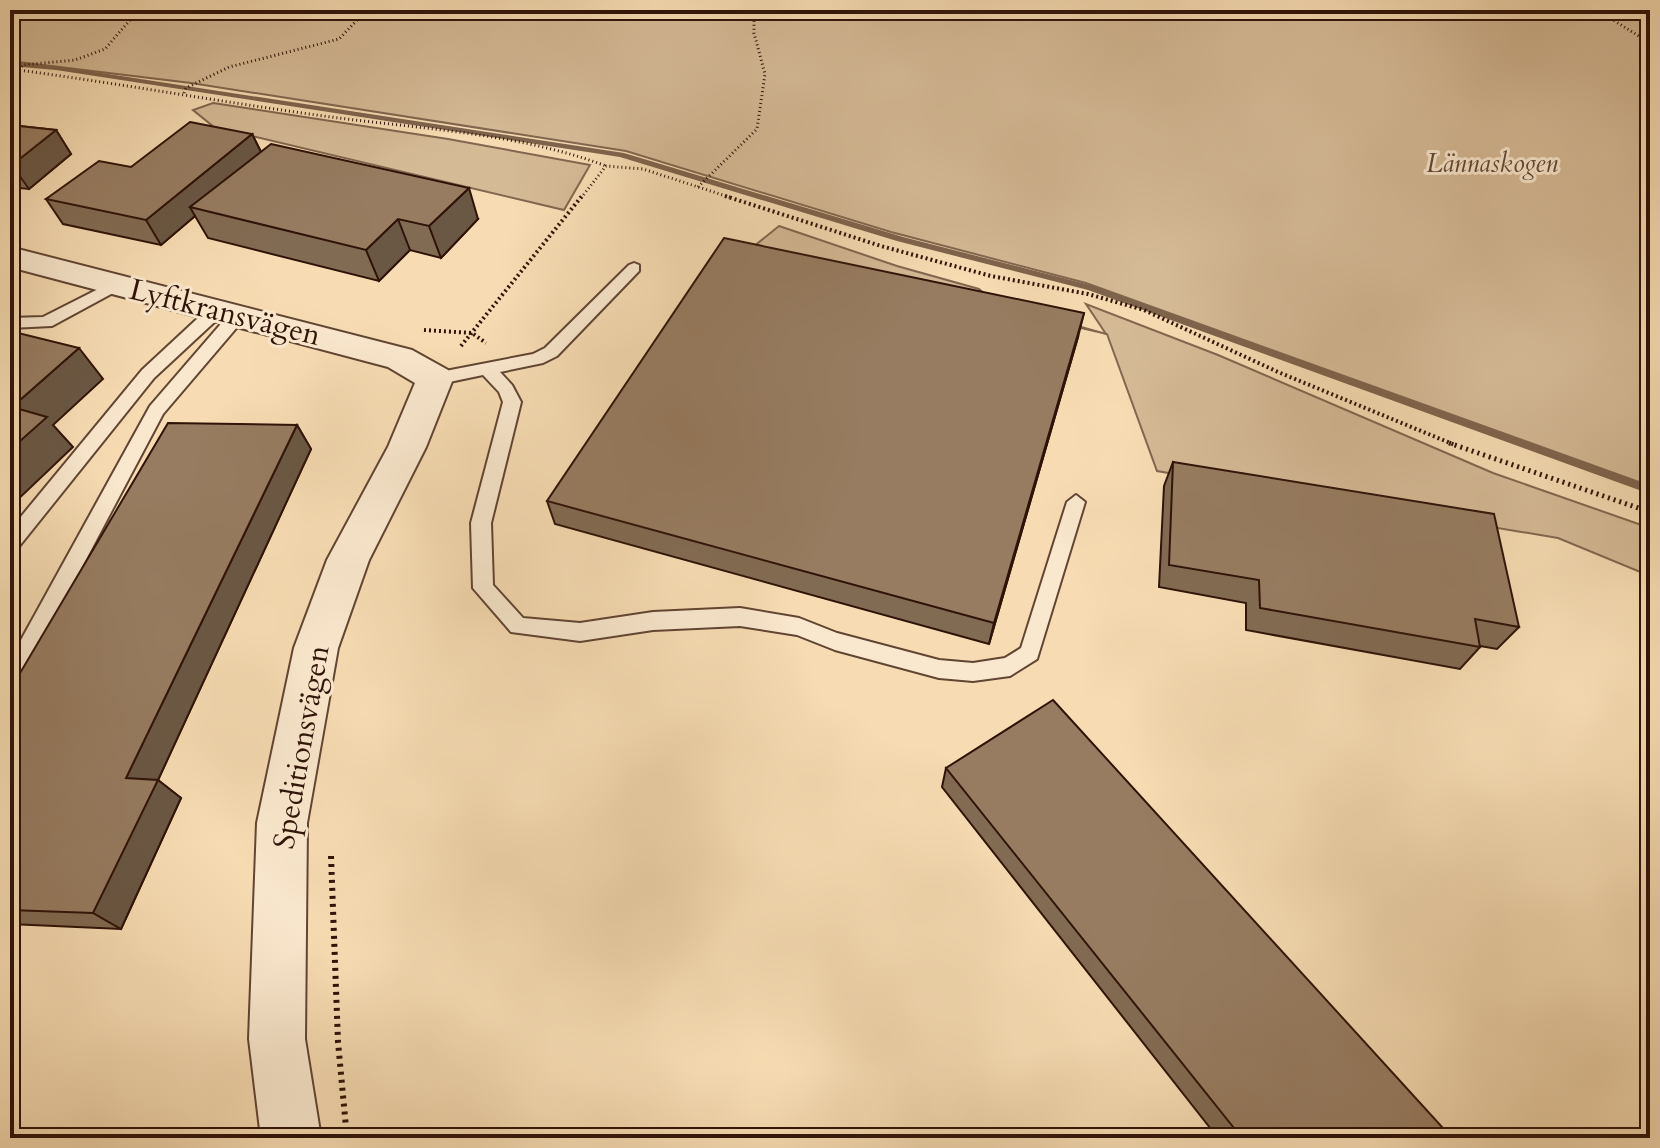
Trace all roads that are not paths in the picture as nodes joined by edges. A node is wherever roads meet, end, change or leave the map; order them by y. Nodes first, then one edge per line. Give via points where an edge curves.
1 (10, 257) edge
2 (634, 268) dead end
3 (118, 284) junction
4 (227, 312) junction
5 (10, 323) edge
6 (487, 369) junction
7 (435, 379) junction
8 (1076, 502) dead end
9 (11, 542) edge
10 (10, 681) edge
11 (291, 1138) edge

1 - 3 street, Lyftkransvägen
2 - 6 lane via 551,352
3 - 4 street, Lyftkransvägen
3 - 5 lane via 46,322
4 - 7 street, Lyftkransvägen via 400,358
4 - 9 lane via 148,374
4 - 10 lane via 156,410
6 - 7 lane
6 - 8 lane via 512,402 481,523 483,588 518,626 580,632 653,621 740,617 799,627 939,669 992,672 1030,653
7 - 11 street, Speditionsvägen via 407,447 348,560 316,648 282,823 277,1039

